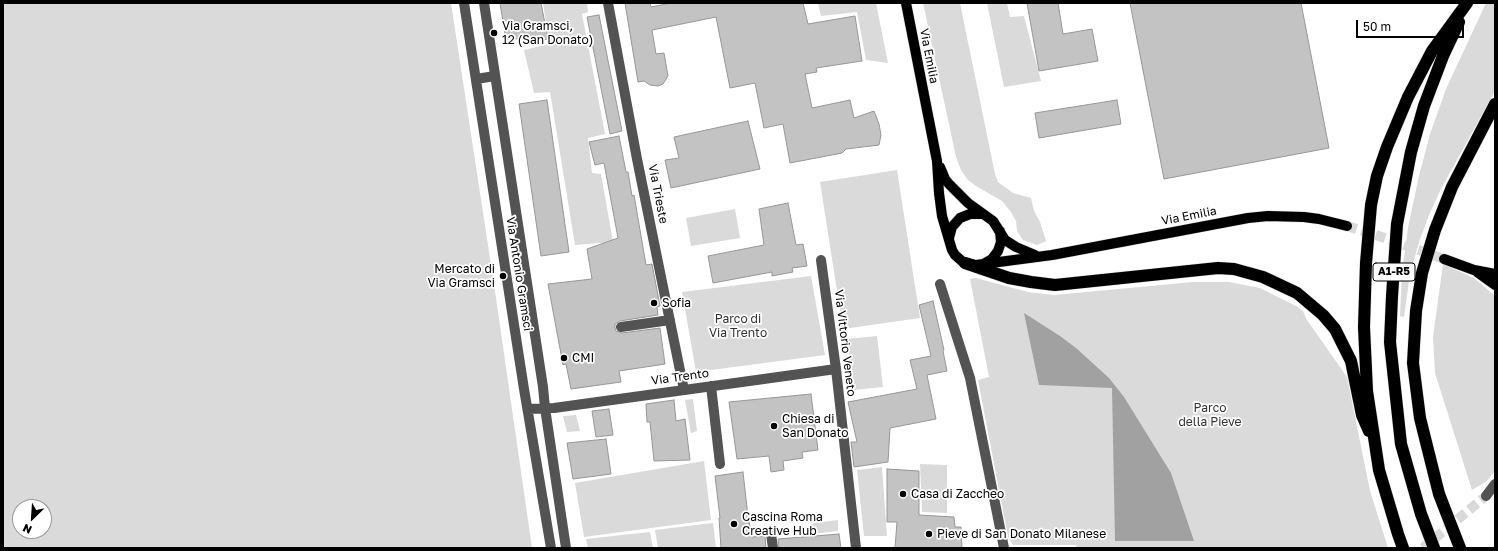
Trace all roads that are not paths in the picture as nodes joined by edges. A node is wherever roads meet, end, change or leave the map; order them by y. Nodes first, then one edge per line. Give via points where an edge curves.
1 (464, 3) edge
2 (484, 3) edge
3 (608, 3) edge
4 (906, 3) edge
5 (1467, 3) edge
6 (495, 76) junction
7 (476, 79) junction
8 (1495, 104) edge
9 (937, 160) junction
10 (988, 217) junction
11 (1347, 226) tunnel mouth
12 (1000, 231) junction
13 (950, 246) junction
14 (1037, 256) junction
15 (1444, 259) tunnel mouth
16 (822, 260) dead end
17 (966, 263) junction
18 (979, 264) junction
19 (1474, 270) junction
20 (1495, 274) edge
21 (940, 284) dead end
22 (1495, 285) edge
23 (670, 320) junction
24 (621, 327) dead end
25 (836, 369) junction
26 (711, 386) junction
27 (684, 390) junction
28 (545, 408) junction
29 (528, 409) junction
30 (1376, 449) junction
31 (720, 464) dead end
32 (1495, 484) edge
33 (1495, 492) edge
34 (771, 534) dead end
35 (551, 548) edge
36 (566, 548) edge
37 (773, 548) edge
38 (856, 548) edge
39 (1004, 548) edge
40 (1404, 548) edge
41 (1434, 548) edge
42 (1460, 548) edge

1 - 7 street, Via Antonio Gramsci
2 - 6 street, Via Antonio Gramsci
3 - 23 street, Via Trieste
4 - 9 main road, Via Emilia
5 - 30 highway via 1432,51 1408,97 1377,176 1371,205 1364,327 1367,391
5 - 41 highway, A1-R5 via 1424,106 1411,152 1397,224 1392,296 1390,342 1401,444 1421,514
6 - 7 street
6 - 28 street, Via Antonio Gramsci
7 - 29 street, Via Antonio Gramsci
8 - 42 highway, A1-R5 via 1452,188 1435,230 1422,273 1416,310 1413,362 1420,418 1439,494
9 - 10 main road, Via Emilia via 944,179 968,203
9 - 13 main road, Via Emilia via 942,216
10 - 12 main road, Via Emilia via 996,223
10 - 13 main road via 975,213 960,218 951,230
11 - 14 main road, Via Emilia via 1304,217 1268,216
12 - 14 main road, Via Emilia via 1009,243
12 - 18 main road via 1001,242 998,251 988,261
13 - 17 main road, Via Emilia via 955,255
14 - 18 main road, Via Emilia
15 - 19 main road
16 - 25 street, Via Vittorio Veneto
17 - 18 main road, Via Emilia
17 - 30 highway via 1009,278 1046,284 1064,285 1218,268 1249,272 1279,283 1312,305 1335,329 1351,361 1362,415
19 - 20 main road
19 - 22 main road
21 - 39 street via 970,378
23 - 24 street
23 - 27 street, Via Trieste
25 - 26 street, Via Trento
25 - 38 street, Via Vittorio Veneto via 844,492
26 - 27 street, Via Trento
26 - 31 street
27 - 28 street, Via Trento
28 - 29 street, Via Trento
28 - 36 street, Via Antonio Gramsci
29 - 35 street, Via Antonio Gramsci
30 - 40 highway via 1379,470
32 - 33 street via 1486,496
34 - 37 street

